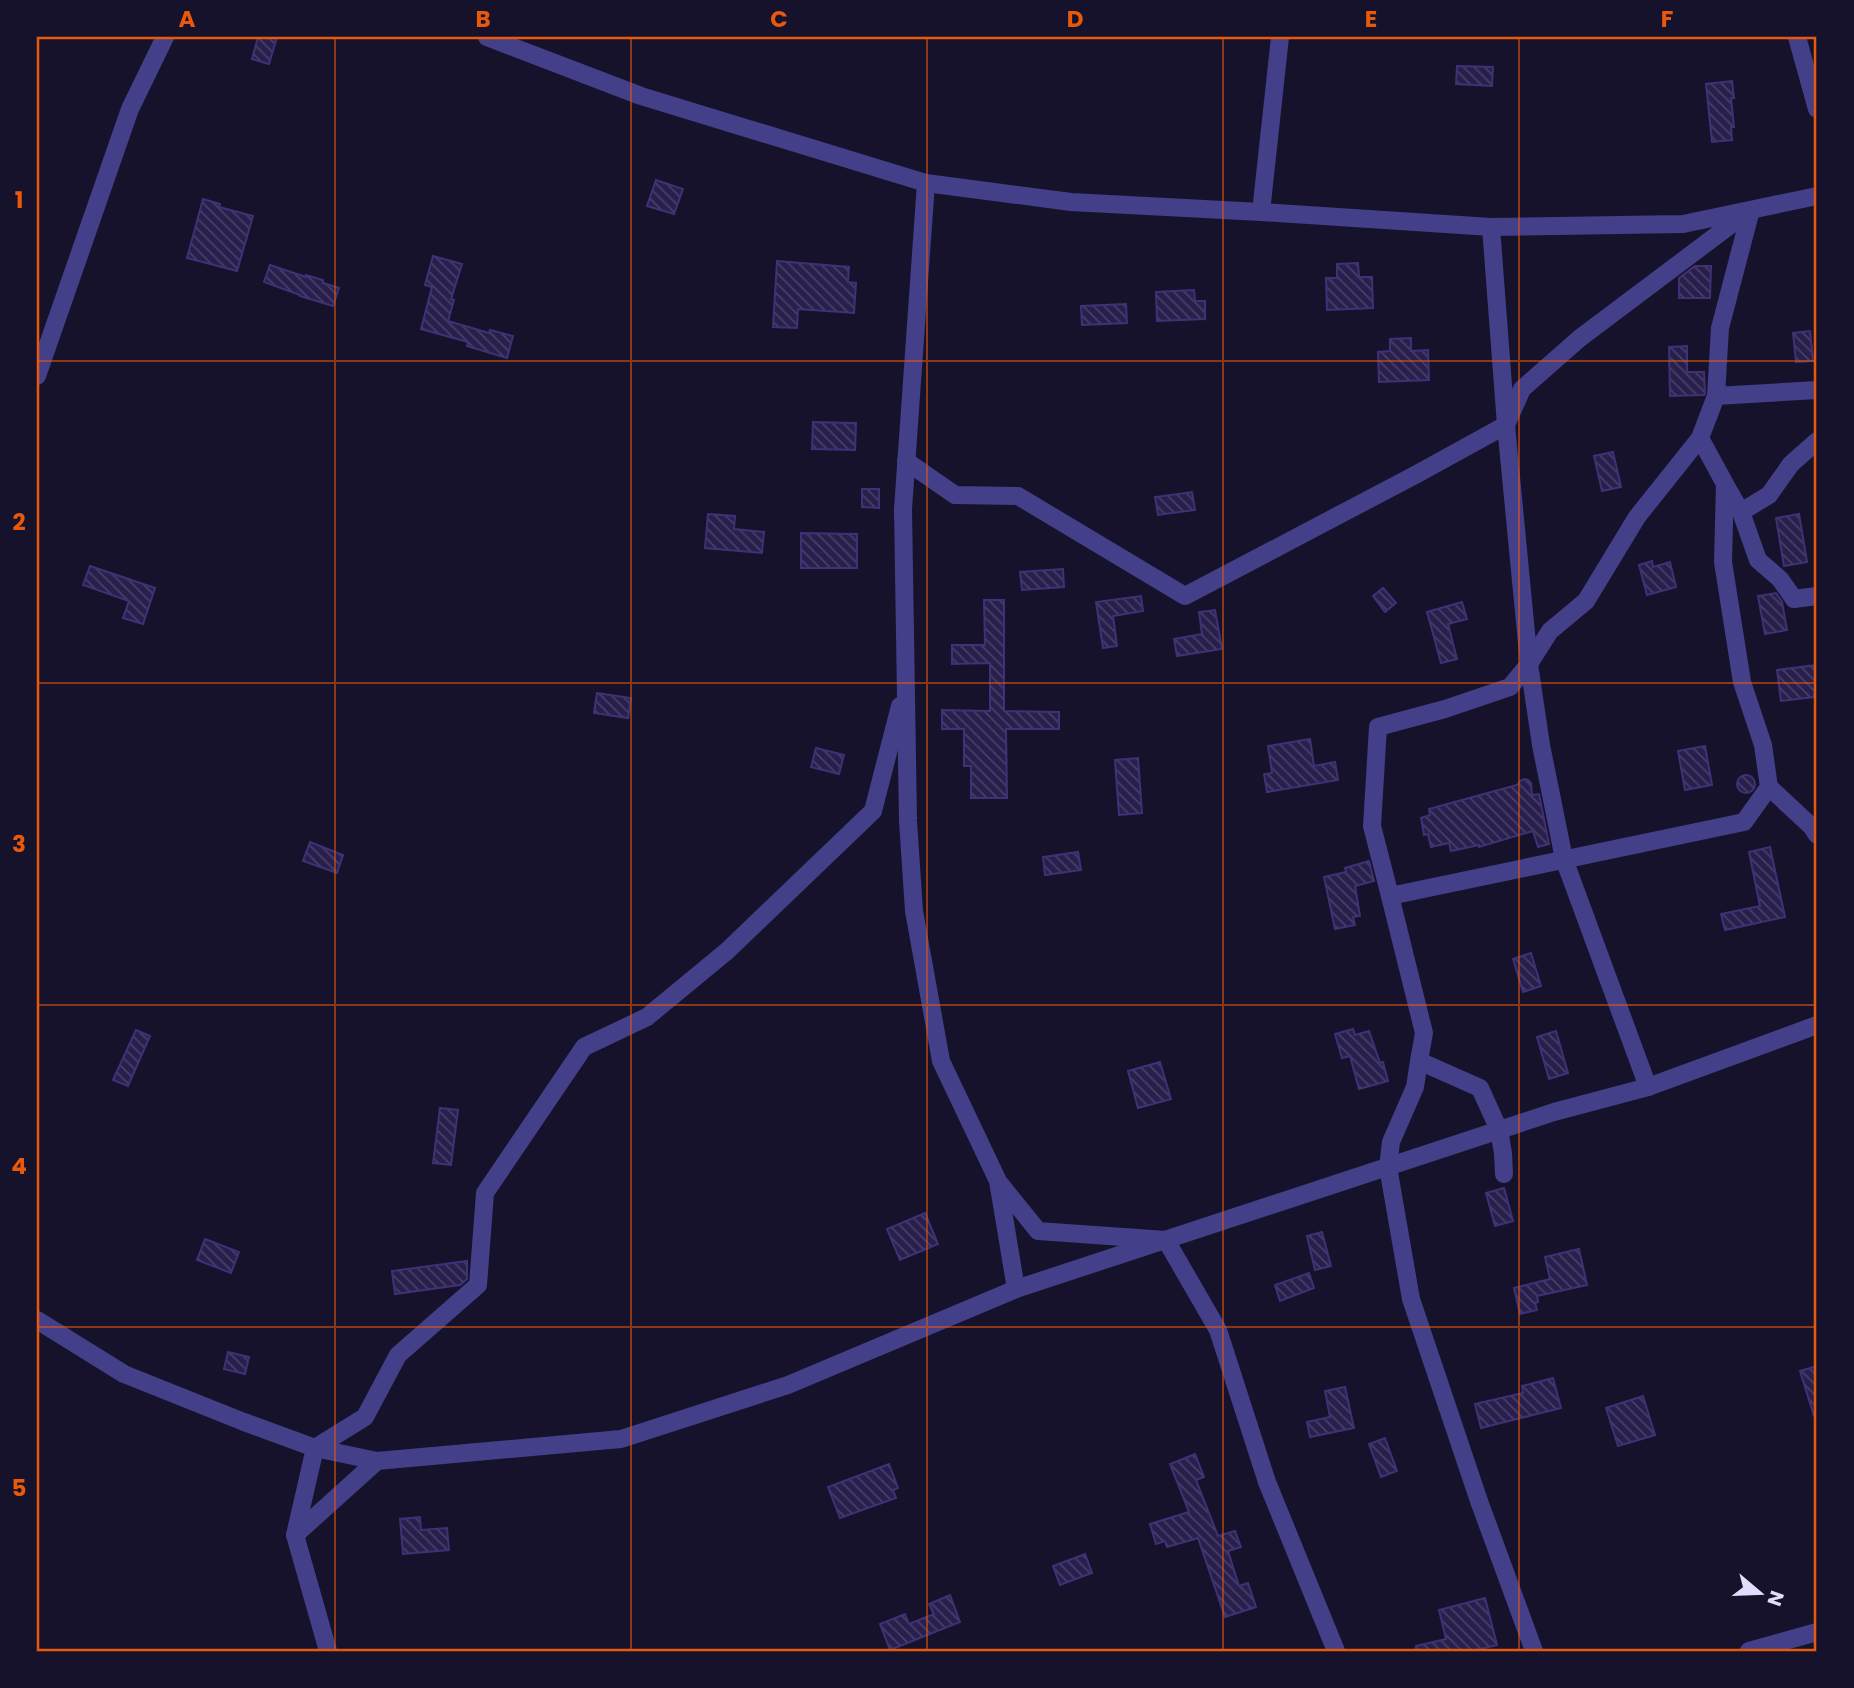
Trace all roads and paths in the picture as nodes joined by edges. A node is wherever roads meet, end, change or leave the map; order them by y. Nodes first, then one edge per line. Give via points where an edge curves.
1 (165, 37) edge
2 (487, 37) edge
3 (1280, 37) edge
4 (1797, 37) edge
5 (1817, 109) edge
6 (926, 183) junction
7 (1817, 196) edge
8 (1751, 210) junction
9 (1261, 212) junction
10 (1492, 227) junction
11 (37, 376) edge
12 (1817, 390) edge
13 (1716, 396) junction
14 (1506, 425) junction
15 (1700, 438) junction
16 (1817, 441) edge
17 (906, 461) junction
18 (1725, 484) junction
19 (1741, 512) junction
20 (1817, 596) edge
21 (1529, 664) junction
22 (906, 682) junction
23 (1769, 787) junction
24 (1817, 835) edge
25 (1564, 859) junction
26 (1390, 896) junction
27 (1817, 1025) edge
28 (1419, 1061) junction
29 (1648, 1087) junction
30 (1499, 1130) junction
31 (1388, 1167) junction
32 (1504, 1174) dead end
33 (998, 1181) junction
34 (1166, 1240) junction
35 (1016, 1289) junction
36 (37, 1320) edge
37 (315, 1448) junction
38 (377, 1461) junction
39 (295, 1535) junction
40 (1817, 1632) edge
41 (328, 1651) edge
42 (1336, 1651) edge
43 (1534, 1651) edge
44 (1749, 1651) edge

1 - 11 street via 130,108
2 - 6 street via 641,96
3 - 9 street
4 - 5 street
6 - 9 street via 1071,202
6 - 17 street
7 - 8 street
8 - 10 street via 1683,224
8 - 13 street via 1720,328
8 - 14 street via 1570,347 1522,389
9 - 10 street
10 - 14 street
12 - 13 street
13 - 15 street
14 - 17 street via 1185,596 1018,496 955,495
14 - 21 street
15 - 18 street
15 - 21 street via 1637,517 1586,601 1550,631
16 - 19 street via 1791,464 1769,495
17 - 22 street
18 - 19 street
18 - 23 street via 1723,562 1742,682 1763,745
19 - 20 street via 1758,560 1794,599
21 - 25 street
21 - 26 street via 1510,687 1378,727 1371,825
22 - 33 street via 914,911 936,1034 941,1061
22 - 37 street via 873,811 727,951 648,1017 584,1047 485,1193 478,1285 398,1355 365,1417
23 - 24 street
23 - 25 street via 1744,822
25 - 26 street
25 - 29 street
26 - 28 street via 1424,1033
27 - 29 street
28 - 30 street via 1480,1088
28 - 31 street via 1415,1087 1391,1142
29 - 30 street
30 - 31 street
30 - 32 street
31 - 34 street
31 - 43 street via 1410,1299
33 - 34 street via 1038,1231
33 - 35 street
34 - 35 street
34 - 42 street via 1218,1330 1267,1482
35 - 38 street via 789,1385 621,1438
36 - 37 street via 124,1374
37 - 38 street
37 - 39 street
38 - 39 street
39 - 41 street
40 - 44 street

